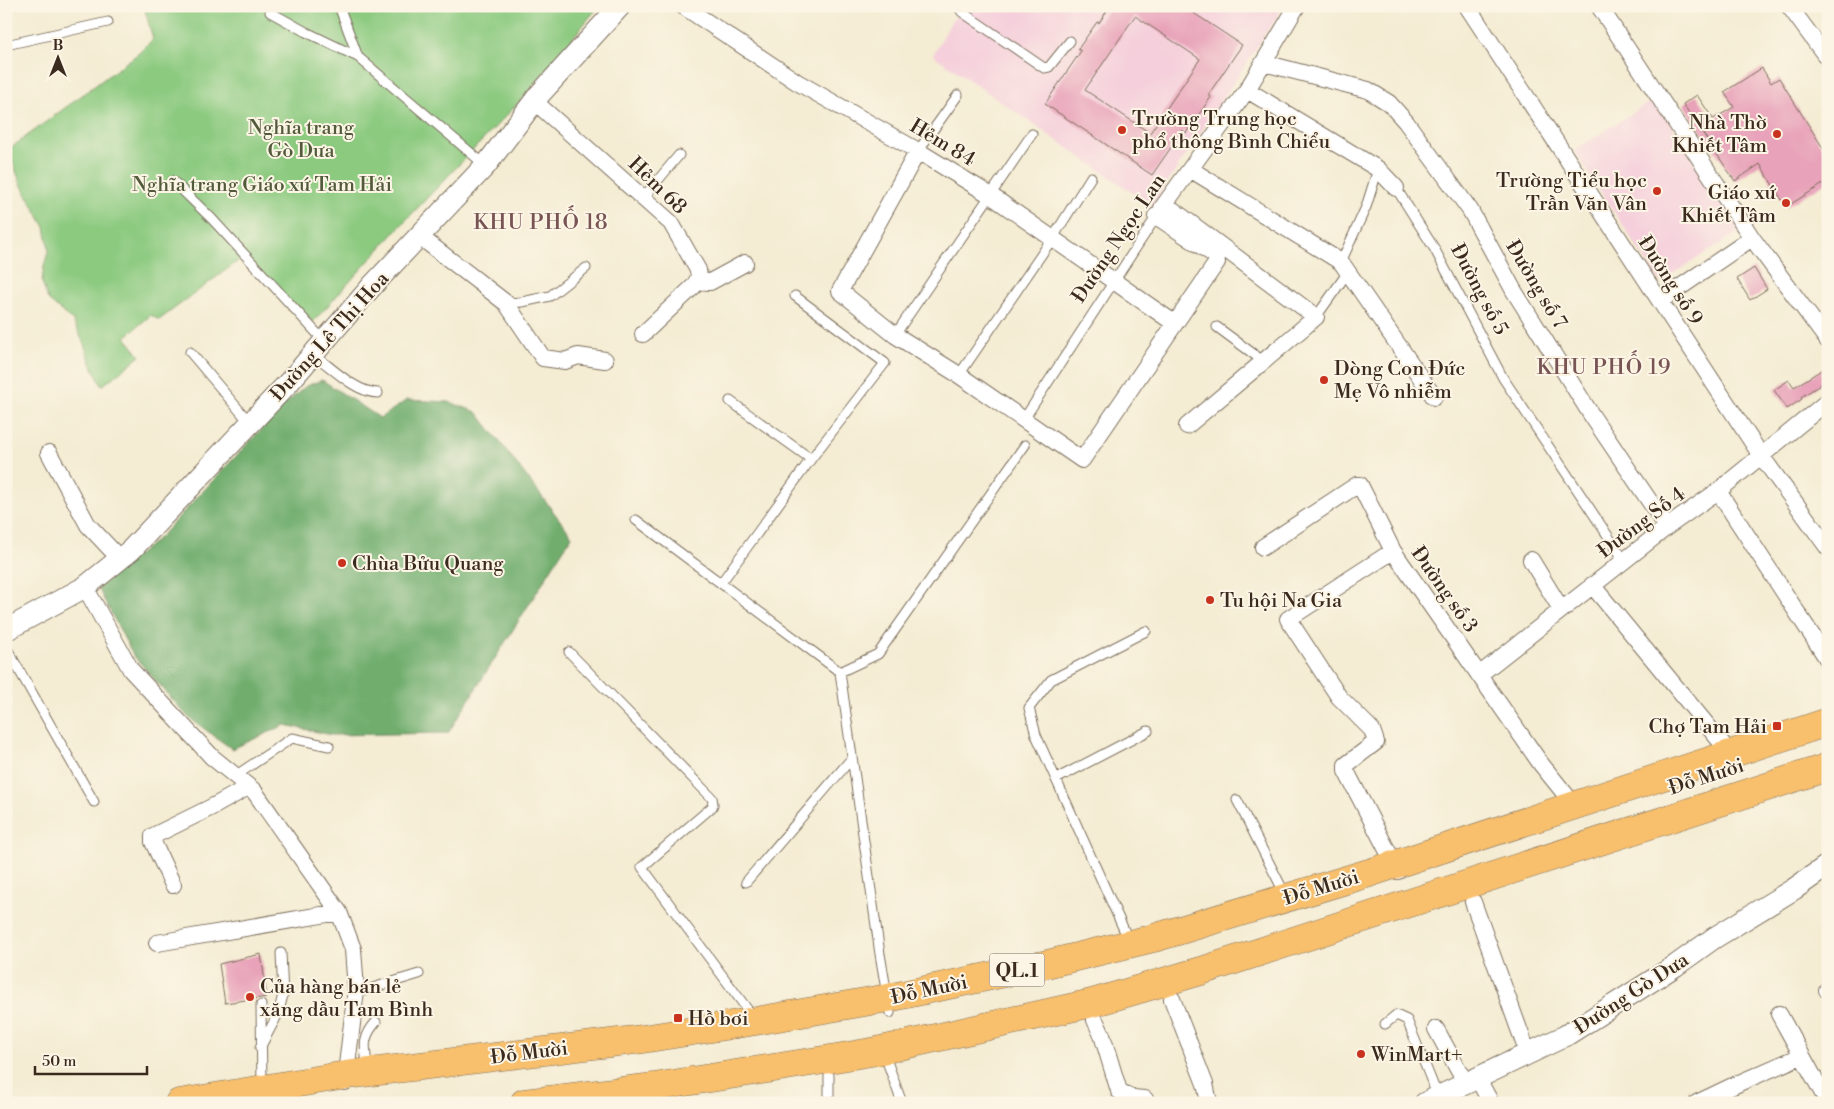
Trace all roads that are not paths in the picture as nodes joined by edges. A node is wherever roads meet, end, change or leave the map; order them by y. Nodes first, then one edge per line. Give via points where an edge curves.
1 (339, 6) edge
2 (620, 6) edge
3 (683, 6) edge
4 (958, 6) edge
5 (1297, 6) edge
6 (1467, 6) edge
7 (1599, 6) edge
8 (1789, 6) edge
9 (270, 12) dead end
10 (108, 22) dead end
11 (1070, 41) dead end
12 (6, 44) edge
13 (358, 57) junction
14 (1828, 59) edge
15 (1264, 63) junction
16 (1247, 90) junction
17 (958, 95) dead end
18 (534, 101) junction
19 (1032, 134) dead end
20 (918, 150) junction
21 (680, 155) dead end
22 (486, 165) junction
23 (1190, 169) junction
24 (1378, 169) junction
25 (1091, 177) dead end
26 (173, 181) dead end
27 (1396, 188) joint
28 (990, 195) junction
29 (643, 198) junction
30 (1161, 209) junction
31 (420, 236) junction
32 (1752, 238) junction
33 (1052, 239) junction
34 (745, 263) dead end
35 (1344, 267) junction
36 (586, 268) dead end
37 (698, 281) junction
38 (1114, 281) junction
39 (795, 296) dead end
40 (1660, 301) junction
41 (506, 303) junction
42 (1316, 317) junction
43 (1174, 323) junction
44 (1217, 327) dead end
45 (643, 334) dead end
46 (895, 335) junction
47 (1828, 341) edge
48 (319, 348) junction
49 (190, 352) dead end
50 (604, 360) dead end
51 (1263, 361) junction
52 (960, 375) junction
53 (378, 392) dead end
54 (1434, 397) dead end
55 (730, 401) dead end
56 (1828, 401) edge
57 (1024, 418) junction
58 (250, 424) junction
59 (1187, 426) dead end
60 (1025, 445) dead end
61 (49, 453) dead end
62 (1762, 457) junction
63 (811, 459) junction
64 (1718, 491) junction
65 (636, 520) dead end
66 (1667, 527) junction
67 (1263, 547) dead end
68 (1828, 548) edge
69 (1393, 551) junction
70 (120, 559) junction
71 (1530, 560) dead end
72 (1624, 560) junction
73 (721, 583) junction
74 (1592, 585) junction
75 (85, 587) junction
76 (1561, 610) junction
77 (6, 630) edge
78 (1146, 631) dead end
79 (6, 647) edge
80 (569, 652) dead end
81 (1828, 660) edge
82 (840, 672) junction
83 (1479, 675) junction
84 (1828, 722) edge
85 (1148, 730) dead end
86 (1828, 737) edge
87 (329, 746) dead end
88 (1730, 753) junction
89 (852, 758) junction
90 (1828, 767) edge
91 (235, 776) junction
92 (1056, 779) junction
93 (248, 786) junction
94 (1828, 786) edge
95 (1237, 800) dead end
96 (94, 802) dead end
97 (1574, 805) junction
98 (1606, 848) junction
99 (1828, 866) edge
100 (1398, 870) junction
101 (746, 882) dead end
102 (173, 885) dead end
103 (1287, 898) junction
104 (1473, 902) junction
105 (339, 912) junction
106 (157, 943) dead end
107 (1131, 943) junction
108 (281, 953) dead end
109 (419, 974) dead end
110 (356, 993) junction
111 (1172, 998) junction
112 (261, 1005) dead end
113 (889, 1005) junction
114 (1779, 1014) dead end
115 (1095, 1020) junction
116 (756, 1021) junction
117 (376, 1022) dead end
118 (1385, 1024) dead end
119 (1436, 1029) dead end
120 (260, 1048) junction
121 (1528, 1054) junction
122 (1801, 1056) junction
123 (888, 1064) junction
124 (829, 1075) junction
125 (352, 1078) junction
126 (1472, 1081) junction
127 (264, 1096) edge
128 (1144, 1099) dead end
129 (1431, 1100) edge
130 (1826, 1101) edge
131 (1209, 1102) edge
132 (181, 1103) edge
133 (524, 1103) edge
134 (657, 1103) edge
135 (829, 1103) edge
136 (902, 1103) edge
137 (1491, 1103) edge
138 (1697, 1103) edge

1 - 13 lane
2 - 18 street, Đường Lê Thị Hoa
3 - 20 street, Hẻm 84 via 797,82
4 - 11 lane via 962,12 1044,68 1049,67
5 - 15 street, Đường Ngọc Lan
6 - 40 street, Đường số 9
7 - 32 street
8 - 14 street
9 - 13 lane
10 - 12 lane
13 - 22 lane
15 - 16 street, Đường Ngọc Lan
15 - 66 street, Đường số 7 via 1368,90 1389,103 1406,122 1470,210 1514,291 1592,416
16 - 23 street, Đường Ngọc Lan
16 - 24 street, Đường số 5
17 - 20 lane
18 - 22 street, Đường Lê Thị Hoa
18 - 29 street, Hẻm 68
19 - 28 lane
20 - 28 street, Hẻm 84
20 - 46 street via 840,291
21 - 29 lane
22 - 31 street, Đường Lê Thị Hoa
23 - 30 street, Đường Ngọc Lan
23 - 35 street
24 - 27 street, Đường số 5
24 - 35 lane
25 - 33 lane
26 - 48 lane via 212,219
27 - 72 lane, Đường số 5 via 1434,248 1503,378
28 - 33 street, Hẻm 84
28 - 46 lane
29 - 37 street, Hẻm 68 via 671,223 698,270
30 - 38 lane, Đường Ngọc Lan
30 - 42 street
30 - 43 street via 1218,258
31 - 41 street
31 - 48 street, Đường Lê Thị Hoa
32 - 40 street
32 - 47 street
33 - 38 street, Hẻm 84
33 - 52 lane
34 - 37 street via 710,282
35 - 42 lane
35 - 54 street
36 - 41 lane via 550,296
37 - 45 street
38 - 43 street, Hẻm 84
38 - 57 lane, Đường Ngọc Lan
39 - 63 lane via 885,363
40 - 62 street, Đường số 9
41 - 50 street via 543,358 565,361 578,356
42 - 51 street
43 - 57 street via 1082,460
44 - 51 lane
46 - 52 street
48 - 53 lane via 359,388
48 - 58 street, Đường Lê Thị Hoa
49 - 58 lane
51 - 59 street
52 - 57 street
55 - 63 lane
56 - 62 street, Đường Số 4
58 - 70 street, Đường Lê Thị Hoa
60 - 82 lane via 878,654
61 - 70 street via 88,525
62 - 64 street, Đường Số 4
62 - 68 street, Đường số 9
63 - 73 lane
64 - 66 street, Đường Số 4
64 - 81 street
65 - 73 lane
66 - 72 street, Đường Số 4
67 - 69 street, Đường số 3 via 1360,485
69 - 83 street, Đường số 3
69 - 100 street via 1288,619 1339,697 1372,730 1376,742 1346,765 1346,771
70 - 75 street, Đường Lê Thị Hoa
71 - 76 street
72 - 74 street, Đường Số 4
73 - 82 lane
74 - 76 street, Đường Số 4
74 - 88 street
75 - 77 street, Đường Lê Thị Hoa
75 - 91 street via 131,670 212,757
76 - 83 street, Đường Số 4
78 - 92 lane via 1051,680 1029,708 1036,734
79 - 96 lane
80 - 116 lane via 712,798 712,807 642,867
82 - 89 lane
83 - 97 street, Đường số 3
84 - 88 highway, Đỗ Mười / QL.1
85 - 92 lane
86 - 100 highway, Đỗ Mười / QL.1
87 - 91 lane via 292,738
88 - 97 highway, Đỗ Mười / QL.1
89 - 101 lane
89 - 113 lane
90 - 98 highway, Đỗ Mười / QL.1
91 - 93 street
92 - 107 lane
93 - 102 street via 153,836
93 - 105 street
94 - 98 highway, Đỗ Mười / QL.1
95 - 103 lane
97 - 100 highway, Đỗ Mười / QL.1
98 - 104 highway, Đỗ Mười / QL.1
98 - 133 highway, Đỗ Mười / QL.1 via 1092,1003 839,1058 654,1087
99 - 121 street, Đường Gò Dưa via 1565,1036
100 - 103 highway, Đỗ Mười / QL.1
100 - 113 highway, Đỗ Mười / QL.1 via 1275,921 1205,940 989,993
103 - 107 highway, Đỗ Mười / QL.1
104 - 111 highway, Đỗ Mười / QL.1
104 - 121 street
105 - 106 street
105 - 110 street via 353,949
107 - 113 highway, Đỗ Mười / QL.1
108 - 120 lane via 283,995 278,1014
109 - 110 lane
110 - 125 street
111 - 115 highway, Đỗ Mười / QL.1
111 - 131 street
112 - 120 lane
113 - 116 highway, Đỗ Mười / QL.1
113 - 125 highway, Đỗ Mười / QL.1 via 755,1038
114 - 122 street
115 - 123 highway, Đỗ Mười / QL.1
115 - 128 street via 1119,1091 1132,1098
116 - 125 highway, Đỗ Mười / QL.1
117 - 125 lane via 368,1031
118 - 129 lane via 1396,1015 1407,1020
119 - 126 street
120 - 127 lane
121 - 126 street, Đường Gò Dưa
122 - 130 street
122 - 138 street
123 - 124 highway, Đỗ Mười / QL.1
123 - 136 lane
124 - 134 highway, Đỗ Mười / QL.1
124 - 135 lane
125 - 127 highway, Đỗ Mười / QL.1
126 - 129 street, Đường Gò Dưa
126 - 137 street
127 - 132 highway, Đỗ Mười / QL.1

